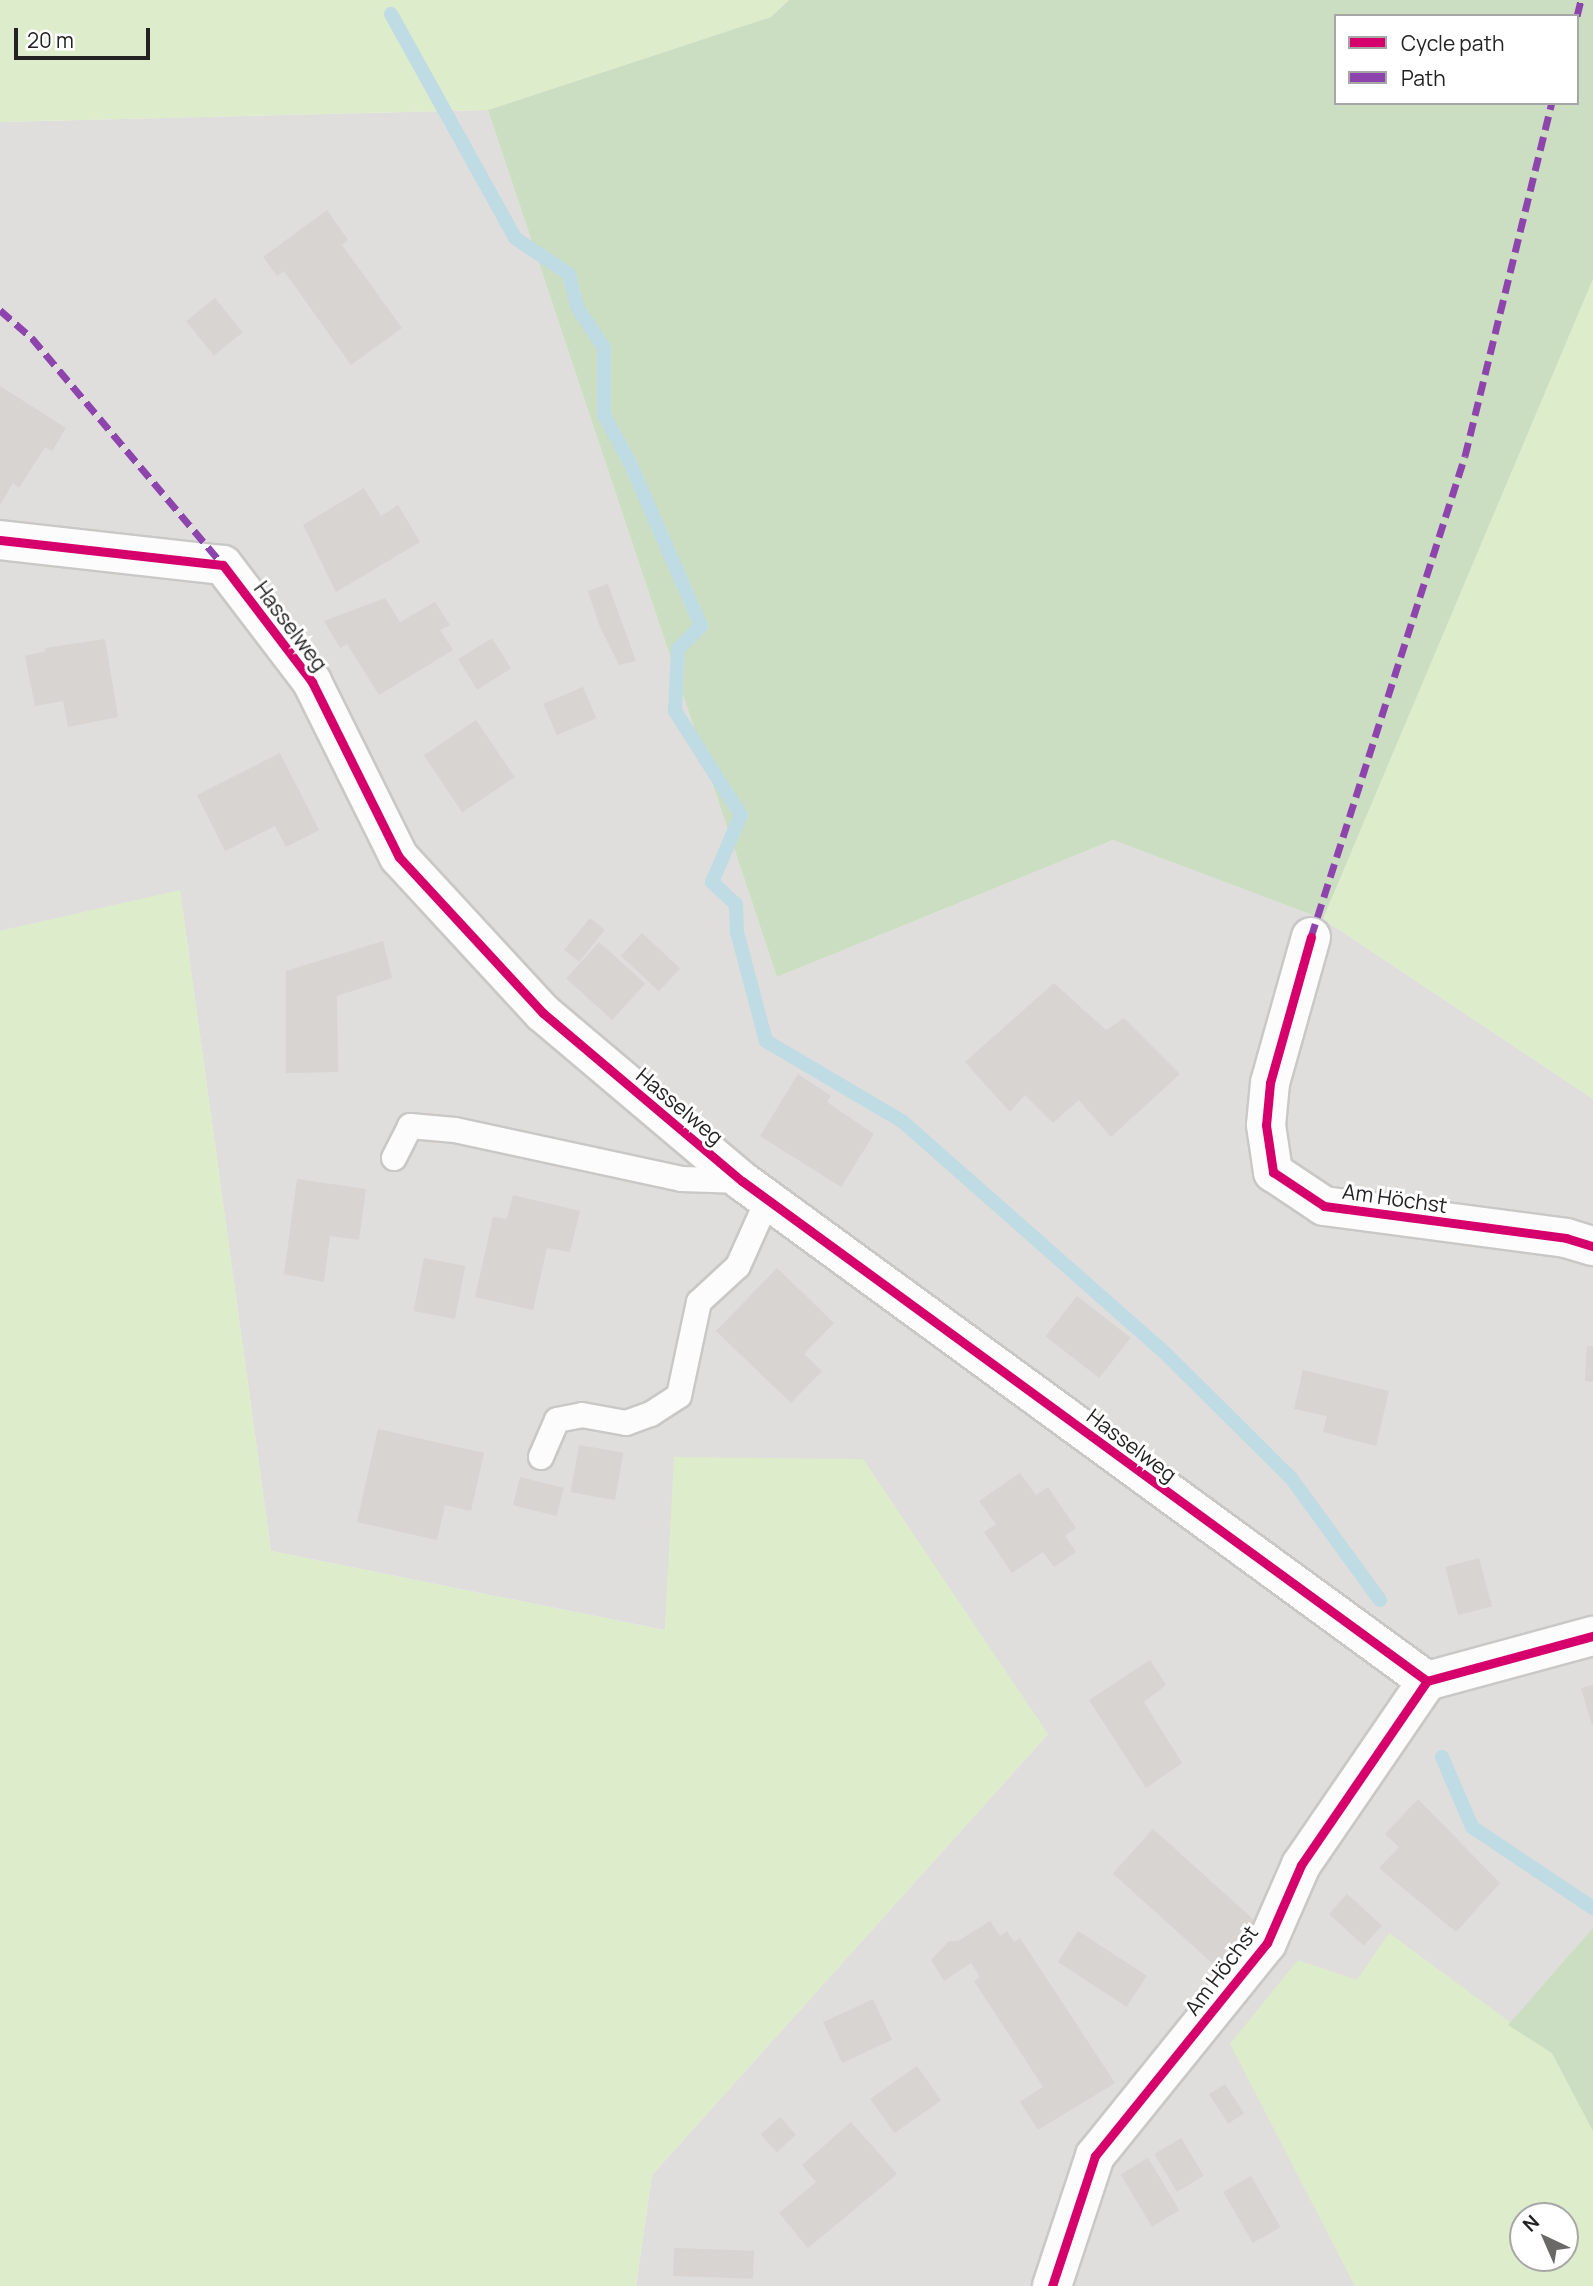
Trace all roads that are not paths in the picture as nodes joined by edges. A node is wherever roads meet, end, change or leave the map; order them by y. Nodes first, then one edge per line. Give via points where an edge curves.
1 (0, 540) edge
2 (1311, 937) dead end
3 (394, 1158) dead end
4 (755, 1190) junction
5 (1593, 1246) edge
6 (541, 1457) dead end
7 (1593, 1636) edge
8 (1427, 1681) junction
9 (1052, 2286) edge

1 - 4 street, Hasselweg via 223,565 312,682 399,857 543,1013
2 - 5 street, Am Höchst via 1270,1083 1266,1125 1273,1172 1324,1206 1566,1238
3 - 4 lane via 410,1126 455,1129 682,1179
4 - 6 lane via 738,1266 699,1302 679,1396 651,1414 625,1423 582,1415 557,1420
4 - 8 street, Hasselweg
7 - 8 street
8 - 9 street, Am Höchst via 1301,1865 1267,1943 1095,2156

